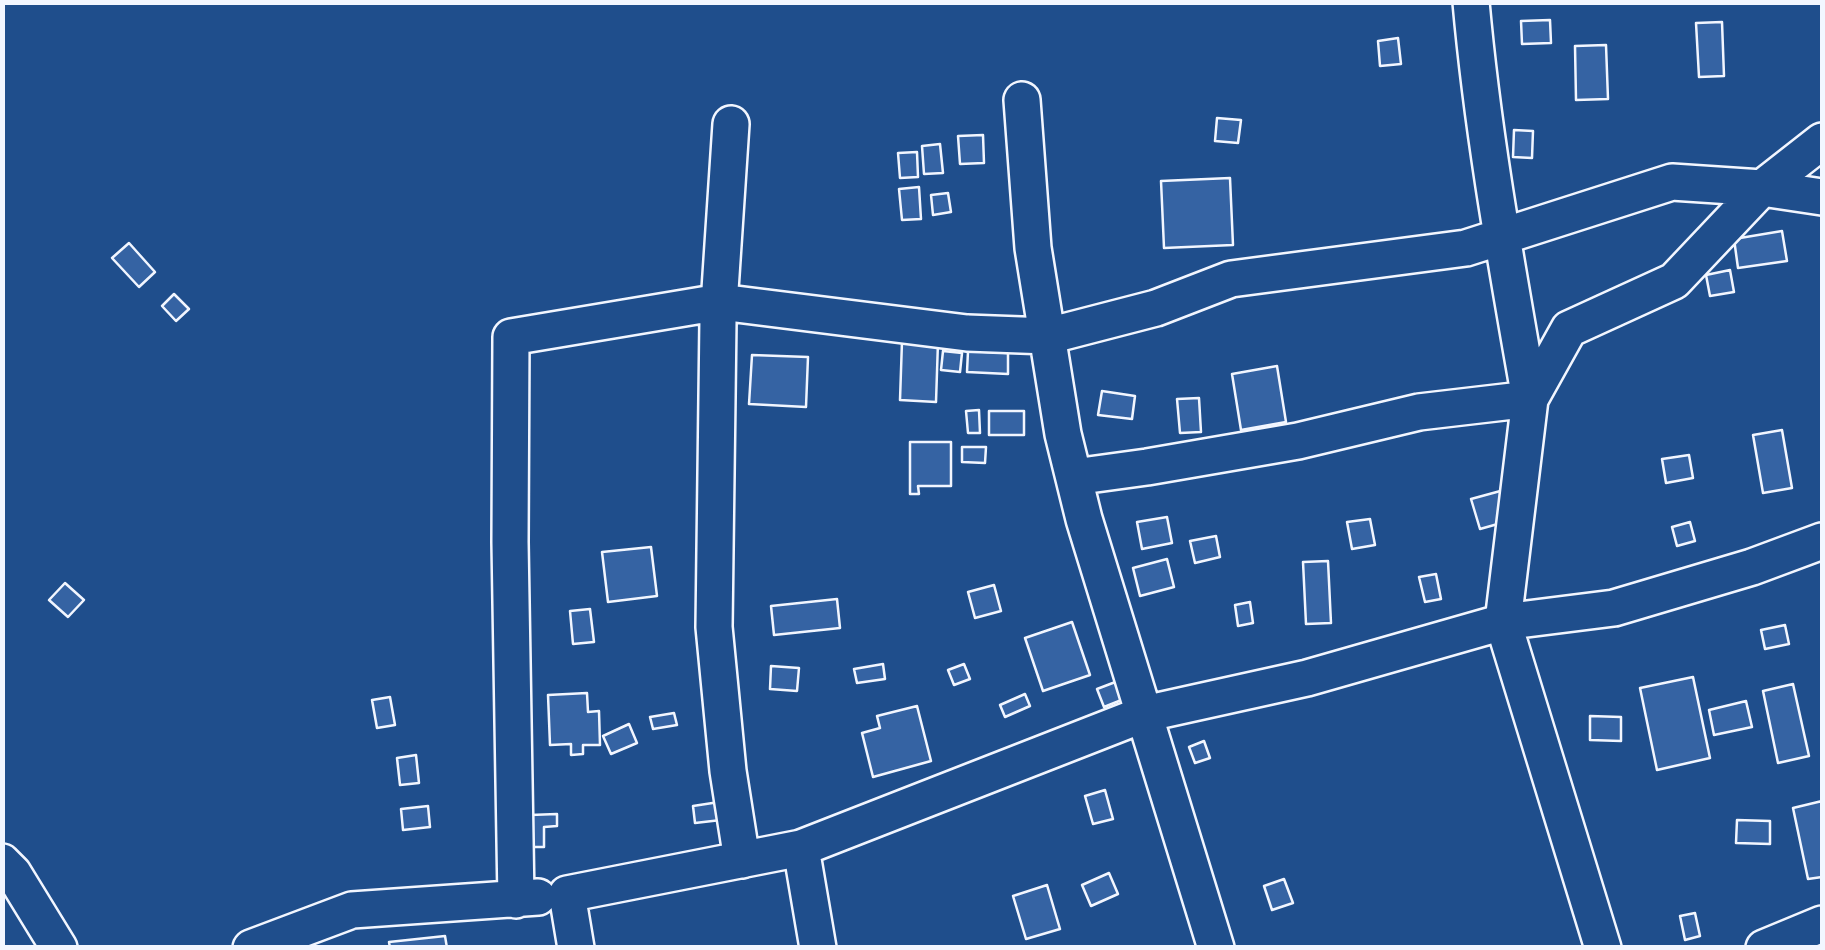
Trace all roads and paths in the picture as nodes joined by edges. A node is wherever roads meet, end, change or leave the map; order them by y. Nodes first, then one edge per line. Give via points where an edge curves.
1 (1470, 2) edge
2 (1022, 100) dead end
3 (731, 124) dead end
4 (1822, 140) edge
5 (1762, 188) junction
6 (1822, 197) edge
7 (1502, 238) junction
8 (720, 302) junction
9 (1048, 336) junction
10 (1530, 399) junction
11 (1074, 477) junction
12 (1822, 541) edge
13 (1504, 622) junction
14 (1144, 714) junction
15 (801, 848) junction
16 (742, 860) junction
17 (2, 862) edge
18 (567, 894) junction
19 (516, 900) junction
20 (1822, 924) edge
21 (59, 948) edge
22 (251, 948) edge
23 (576, 948) edge
24 (818, 948) edge
25 (1216, 948) edge
26 (1603, 948) edge
27 (1764, 948) edge

1 - 7 street
2 - 9 street via 1033,248
3 - 8 street
4 - 5 street
5 - 6 street
5 - 7 street via 1672,182
5 - 10 street via 1674,281 1570,329
7 - 9 street via 1231,278 1156,308
7 - 10 street
8 - 9 street via 967,333
8 - 16 street via 714,627
8 - 19 street via 511,337
9 - 11 street
10 - 11 street via 1419,412 1298,441
10 - 13 street
11 - 14 street
12 - 13 street via 1614,608
13 - 14 street via 1306,678
13 - 26 street
14 - 15 street
14 - 25 street
15 - 16 street
15 - 24 street
16 - 18 street
17 - 21 street
18 - 19 street
18 - 23 street
19 - 22 street via 352,910
20 - 27 street

